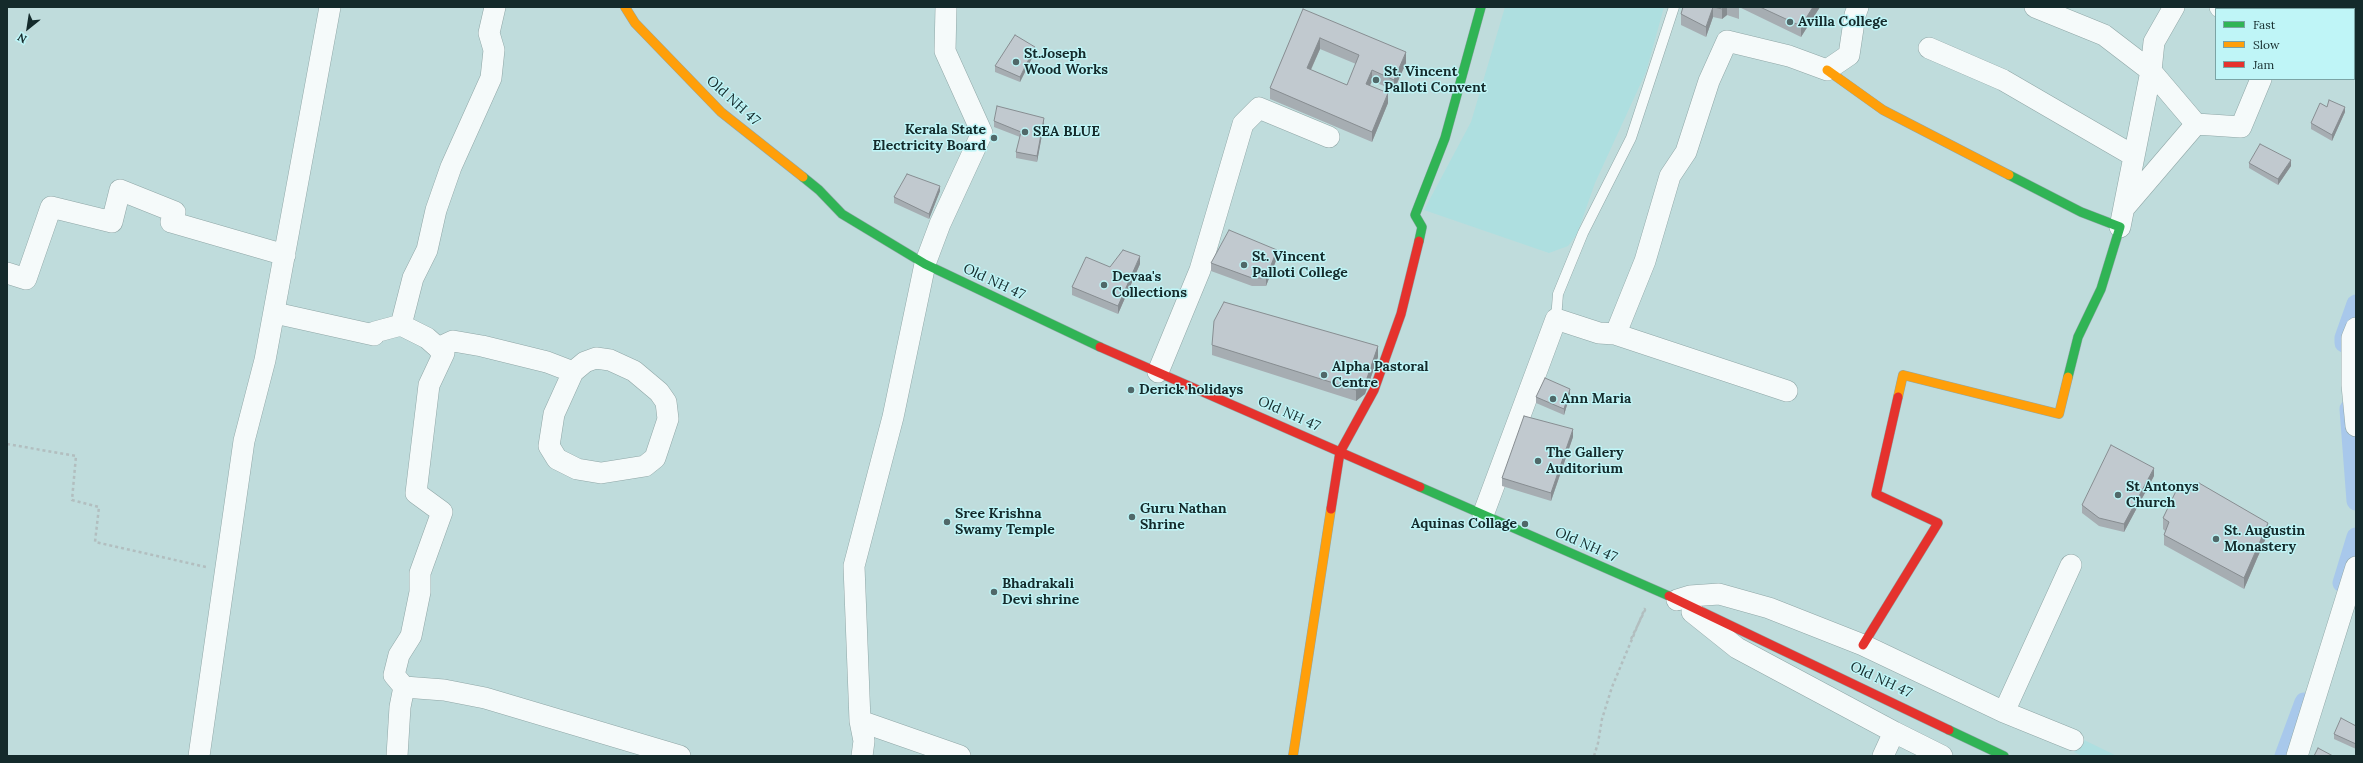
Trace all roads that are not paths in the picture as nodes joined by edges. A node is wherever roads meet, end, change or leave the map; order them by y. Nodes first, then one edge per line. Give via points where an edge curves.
1 (330, 7) edge
2 (496, 7) edge
3 (625, 7) edge
4 (946, 7) edge
5 (1481, 7) edge
6 (1674, 7) edge
7 (1858, 7) edge
8 (2035, 7) edge
9 (2174, 7) edge
10 (1929, 48) dead end
11 (1827, 70) junction
12 (2151, 71) junction
13 (2261, 80) edge
14 (2196, 124) junction
15 (1329, 137) dead end
16 (2134, 156) junction
17 (2122, 218) junction
18 (285, 255) junction
19 (925, 264) junction
20 (7, 273) edge
21 (275, 313) junction
22 (1556, 319) junction
23 (400, 325) junction
24 (2356, 328) edge
25 (1615, 334) junction
26 (438, 348) junction
27 (573, 372) junction
28 (1158, 372) junction
29 (1787, 391) dead end
30 (2356, 426) edge
31 (1340, 452) junction
32 (1483, 515) junction
33 (2071, 565) dead end
34 (2356, 567) edge
35 (1677, 600) junction
36 (1863, 645) junction
37 (404, 687) junction
38 (2004, 712) junction
39 (860, 721) junction
40 (1894, 732) junction
41 (2073, 740) dead end
42 (199, 756) edge
43 (397, 756) edge
44 (680, 756) edge
45 (862, 756) edge
46 (960, 756) edge
47 (1293, 756) edge
48 (1883, 756) edge
49 (1942, 756) edge
50 (2004, 756) edge
51 (2297, 756) edge

1 - 18 street
2 - 23 street via 489,33 494,50 491,78 451,167 436,210 427,250 413,278
3 - 19 street, Old NH 47 via 635,23 721,112 813,185 842,214
4 - 19 street via 945,51 982,133 940,224
5 - 31 street via 1445,138 1415,215 1422,227 1401,314 1374,390
6 - 22 lane via 1631,138 1583,233 1558,294
7 - 11 street via 1849,55
8 - 12 street via 2104,35
9 - 12 street via 2154,42
10 - 16 street via 2003,80
11 - 17 street via 1883,110 2081,212
11 - 25 street via 1790,56 1727,41 1709,81 1686,152 1670,176 1645,261
12 - 14 street
12 - 16 street
13 - 14 street via 2241,127
14 - 17 street
15 - 28 street via 1259,108 1243,124 1200,270
16 - 17 street
17 - 36 street via 2101,289 2078,337 2059,414 1903,375 1876,494 1938,523
18 - 20 street via 171,222 175,212 120,190 112,222 52,207 26,279
18 - 21 street
19 - 28 street, Old NH 47 via 1069,333
19 - 39 street via 893,418 854,566
21 - 23 street via 374,335 375,332
21 - 42 street via 244,441
22 - 25 street via 1599,333
22 - 32 street
23 - 26 street via 427,338
24 - 30 street via 2352,338 2352,385
25 - 29 street
26 - 27 street via 453,341 482,346 547,362
26 - 37 street via 444,353 429,385 416,493 442,512 420,573 420,592 411,636 399,655 394,675
27 - 27 street via 585,362 596,358 610,360 634,371 659,392 666,402 668,419 655,458 645,466 601,473 577,469 557,459 548,446 554,414
28 - 31 street, Old NH 47
31 - 32 street, Old NH 47
31 - 47 street
32 - 35 street, Old NH 47
33 - 38 street
34 - 51 street
35 - 36 street via 1690,596 1719,594 1769,608
35 - 40 street via 1737,648
35 - 50 street, Old NH 47
36 - 38 street
37 - 43 street
37 - 44 street via 444,690 485,698
38 - 41 street
39 - 45 street via 864,741
39 - 46 street
40 - 48 street
40 - 49 street

